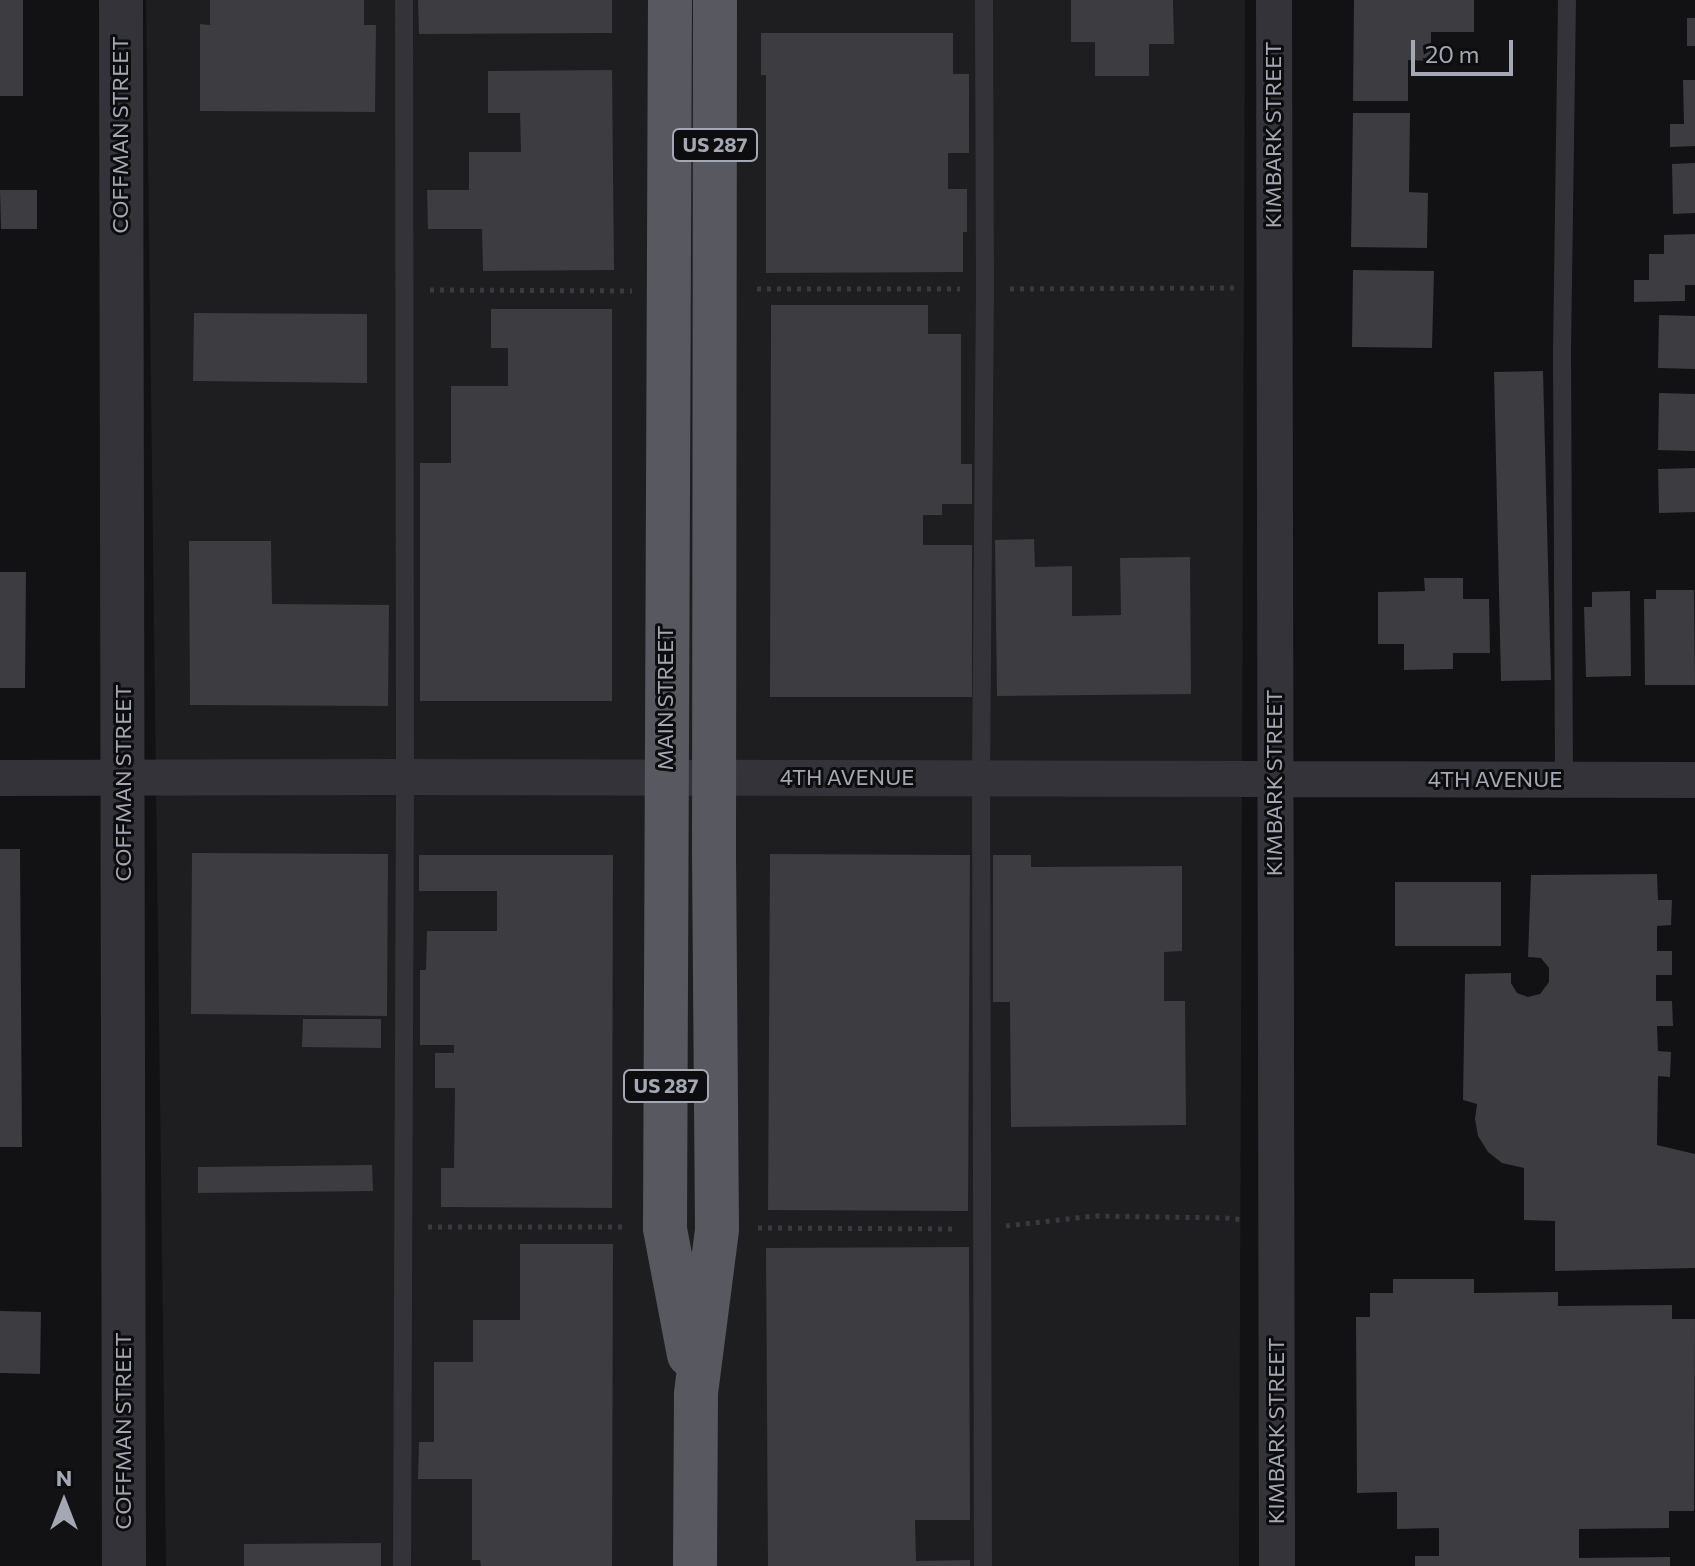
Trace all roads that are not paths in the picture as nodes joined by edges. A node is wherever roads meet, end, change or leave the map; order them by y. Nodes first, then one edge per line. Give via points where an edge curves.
1 (121, 0) edge
2 (404, 0) edge
3 (670, 0) edge
4 (715, 0) edge
5 (984, 0) edge
6 (1274, 0) edge
7 (1567, 0) edge
8 (123, 777) junction
9 (666, 777) junction
10 (0, 778) edge
11 (405, 778) junction
12 (715, 778) junction
13 (981, 779) junction
14 (1276, 780) junction
15 (1564, 780) junction
16 (1695, 780) edge
17 (696, 1393) junction
18 (124, 1566) edge
19 (402, 1566) edge
20 (695, 1566) edge
21 (983, 1566) edge
22 (1277, 1566) edge

1 - 8 street, COFFMAN STREET
2 - 11 lane
3 - 9 highway, MAIN STREET / US 287
4 - 12 highway, MAIN STREET / US 287
5 - 13 lane
6 - 14 street, KIMBARK STREET
7 - 15 lane
8 - 10 street, 4TH AVENUE
8 - 11 street, 4TH AVENUE
8 - 18 street, COFFMAN STREET
9 - 11 street, 4TH AVENUE
9 - 12 street, 4TH AVENUE
9 - 17 highway, MAIN STREET / US 287 via 665,1229
11 - 19 lane
12 - 13 street, 4TH AVENUE
12 - 17 highway, MAIN STREET / US 287 via 717,1230
13 - 14 street, 4TH AVENUE
13 - 21 lane
14 - 15 street, 4TH AVENUE
14 - 22 street, KIMBARK STREET
15 - 16 street, 4TH AVENUE
17 - 20 highway, MAIN STREET / US 287

